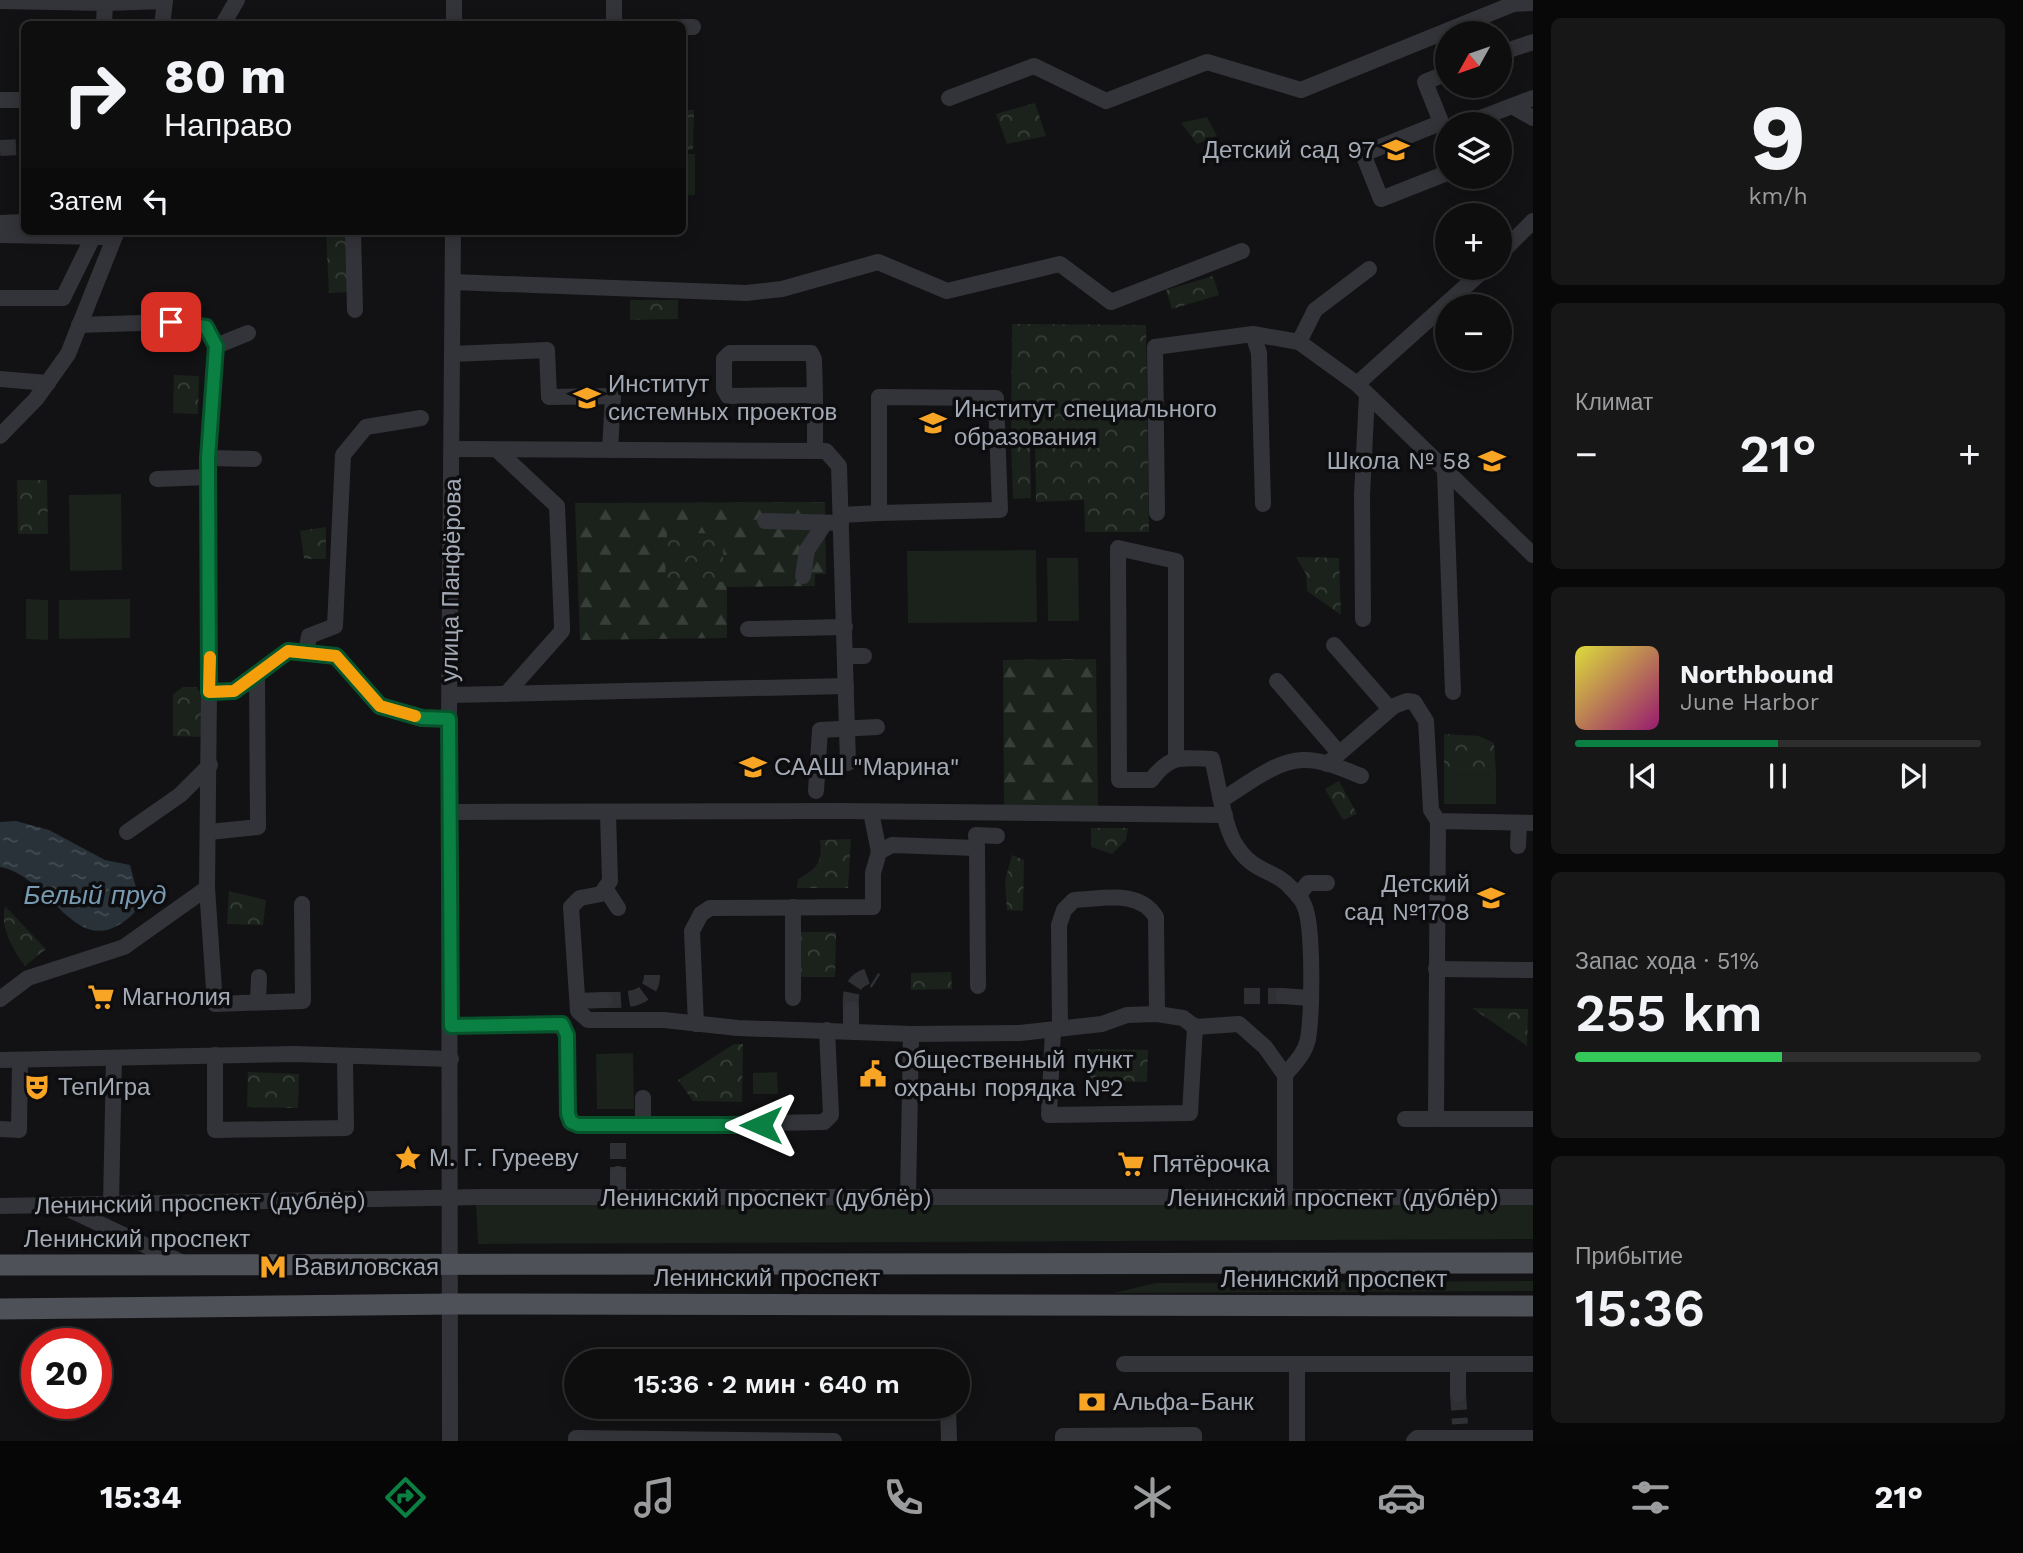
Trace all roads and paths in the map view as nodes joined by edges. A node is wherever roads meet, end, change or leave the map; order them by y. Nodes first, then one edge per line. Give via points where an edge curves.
1 (237, 0) edge
2 (454, 0) edge
3 (614, 0) edge
4 (0, 1) edge
5 (38, 1) edge
6 (105, 3) junction
7 (1533, 3) edge
8 (163, 18) dead end
9 (104, 21) edge
10 (225, 21) edge
11 (454, 21) edge
12 (614, 21) edge
13 (1533, 41) edge
14 (1512, 49) edge
15 (1435, 78) edge
16 (949, 98) dead end
17 (1533, 98) edge
18 (0, 100) edge
19 (21, 100) edge
20 (1512, 106) junction
21 (1437, 112) edge
22 (1496, 112) edge
23 (1533, 118) edge
24 (1435, 135) edge
25 (1435, 178) edge
26 (1533, 221) edge
27 (21, 222) edge
28 (0, 223) edge
29 (0, 235) edge
30 (108, 235) edge
31 (116, 235) edge
32 (353, 235) edge
33 (453, 235) edge
34 (93, 237) junction
35 (1512, 242) edge
36 (1242, 251) dead end
37 (1369, 269) dead end
38 (1474, 280) edge
39 (453, 282) junction
40 (0, 298) edge
41 (355, 310) dead end
42 (79, 325) junction
43 (248, 333) dead end
44 (1253, 334) junction
45 (1299, 342) junction
46 (216, 346) junction
47 (453, 354) junction
48 (0, 379) edge
49 (48, 383) junction
50 (1362, 389) junction
51 (815, 395) junction
52 (421, 418) dead end
53 (0, 436) edge
54 (453, 449) junction
55 (496, 450) junction
56 (610, 450) junction
57 (816, 450) junction
58 (208, 458) junction
59 (254, 459) dead end
60 (1446, 472) junction
61 (209, 477) junction
62 (157, 479) dead end
63 (1263, 505) dead end
64 (879, 513) junction
65 (1157, 513) dead end
66 (836, 520) junction
67 (765, 521) dead end
68 (1533, 555) edge
69 (803, 576) dead end
70 (1363, 619) dead end
71 (845, 627) junction
72 (748, 629) dead end
73 (1335, 645) dead end
74 (306, 653) junction
75 (846, 656) junction
76 (864, 656) dead end
77 (257, 676) junction
78 (1277, 681) dead end
79 (846, 686) junction
80 (209, 692) junction
81 (1453, 692) dead end
82 (506, 694) junction
83 (450, 695) junction
84 (1390, 709) junction
85 (449, 719) junction
86 (877, 727) dead end
87 (846, 729) junction
88 (1176, 758) junction
89 (1333, 758) junction
90 (848, 762) dead end
91 (210, 765) junction
92 (1361, 776) dead end
93 (816, 791) dead end
94 (1223, 799) junction
95 (872, 812) junction
96 (450, 813) junction
97 (608, 814) junction
98 (1225, 816) junction
99 (1438, 821) junction
100 (1526, 823) edge
101 (127, 832) dead end
102 (209, 832) junction
103 (997, 836) dead end
104 (1518, 846) dead end
105 (976, 848) junction
106 (879, 852) junction
107 (1327, 883) dead end
108 (208, 888) junction
109 (605, 888) junction
110 (1298, 896) junction
111 (302, 904) dead end
112 (793, 907) junction
113 (618, 908) dead end
114 (1436, 970) junction
115 (1533, 970) edge
116 (259, 977) dead end
117 (978, 986) dead end
118 (1283, 996) tunnel mouth
119 (793, 998) dead end
120 (1309, 998) junction
121 (0, 999) edge
122 (605, 1000) tunnel mouth
123 (258, 1002) junction
124 (578, 1002) junction
125 (850, 1009) tunnel mouth
126 (1157, 1014) junction
127 (696, 1024) junction
128 (451, 1026) junction
129 (1195, 1027) junction
130 (1056, 1029) junction
131 (827, 1030) junction
132 (851, 1031) junction
133 (911, 1034) junction
134 (215, 1055) junction
135 (345, 1056) junction
136 (114, 1058) junction
137 (451, 1059) junction
138 (0, 1060) edge
139 (20, 1060) junction
140 (1284, 1075) junction
141 (643, 1098) dead end
142 (1405, 1119) dead end
143 (1436, 1119) junction
144 (1533, 1119) edge
145 (643, 1126) junction
146 (0, 1129) edge
147 (618, 1174) tunnel mouth
148 (908, 1197) junction
149 (1533, 1197) edge
150 (452, 1198) junction
151 (618, 1198) junction
152 (1285, 1199) junction
153 (111, 1204) junction
154 (60, 1205) junction
155 (0, 1206) edge
156 (1533, 1263) edge
157 (0, 1265) edge
158 (188, 1265) junction
159 (452, 1265) junction
160 (452, 1304) junction
161 (1533, 1306) edge
162 (0, 1309) edge
163 (1124, 1364) dead end
164 (1458, 1364) junction
165 (1533, 1364) edge
166 (1297, 1365) junction
167 (1458, 1394) tunnel mouth
168 (948, 1419) edge
169 (1533, 1438) edge
170 (450, 1441) edge
171 (576, 1441) edge
172 (834, 1441) edge
173 (949, 1441) edge
174 (1063, 1441) edge
175 (1194, 1441) edge
176 (1297, 1441) edge
177 (1414, 1441) edge

1 - 10 street
2 - 11 street
3 - 12 street
4 - 5 street
5 - 6 street
6 - 8 street via 165,1
6 - 9 street
7 - 16 street via 1513,4 1301,90 1207,62 1106,101 1034,66
13 - 14 street
15 - 21 street via 1425,82
17 - 20 street
18 - 19 street
20 - 22 street
20 - 23 street
24 - 25 street via 1363,154 1381,199
26 - 35 street
27 - 28 street
29 - 34 street
30 - 34 street
31 - 42 street
32 - 41 street
33 - 39 street, улица Панфёрова
34 - 40 street via 63,298
36 - 39 street via 1111,302 1060,264 947,292 878,262 782,289 746,293
37 - 45 street via 1315,310
38 - 50 street
39 - 47 street, улица Панфёрова
42 - 46 street via 171,322 206,327
42 - 49 street via 68,354
43 - 46 street
44 - 45 street
44 - 63 street via 1259,354
44 - 65 street via 1155,347
45 - 50 street
46 - 58 street
47 - 54 street, улица Панфёрова
47 - 56 street via 547,351 549,397 613,396
48 - 49 street
49 - 53 street
50 - 60 street
50 - 70 street
51 - 51 street via 728,396 724,359 730,353 811,353
51 - 57 street
52 - 74 street via 366,427 343,455 335,626 309,636
54 - 55 street
54 - 83 street, улица Панфёрова
55 - 56 street
55 - 82 street via 557,506 562,626
56 - 57 street
57 - 66 street via 826,451 839,466
58 - 59 street
58 - 61 street
60 - 68 street
60 - 81 street
61 - 62 street
61 - 80 street
64 - 64 street via 879,397 996,398 1000,510
64 - 66 street
66 - 67 street
66 - 69 street via 807,550
66 - 71 street
71 - 72 street
71 - 75 street
73 - 84 street
74 - 77 street via 288,651
74 - 85 street via 336,656 380,706 422,718
75 - 76 street
75 - 79 street
77 - 80 street via 234,691
77 - 102 street via 258,827
78 - 89 street
79 - 82 street
79 - 87 street
80 - 91 street
82 - 83 street
83 - 85 street, улица Панфёрова
84 - 89 street
84 - 99 street via 1399,702 1414,702 1426,721 1431,810
85 - 96 street, улица Панфёрова
86 - 87 street
87 - 90 street
87 - 93 street via 820,730
88 - 88 street via 1162,765 1151,780 1119,780 1118,548 1176,561
88 - 94 street via 1212,758
89 - 92 street
89 - 94 street via 1289,763
91 - 101 street via 180,795
91 - 102 street
94 - 98 street
95 - 97 street
95 - 98 street
95 - 106 street
96 - 97 street
96 - 128 street, улица Панфёрова
97 - 109 street via 610,881
98 - 110 street via 1243,857 1259,871 1289,885
99 - 100 street
99 - 114 street
100 - 104 street
102 - 108 street
103 - 105 street via 976,835
105 - 106 street via 892,845
105 - 117 street
106 - 112 street via 873,873 873,907
107 - 110 street via 1308,883
108 - 121 street via 124,947 28,978
108 - 123 street via 215,1004
109 - 113 street
109 - 124 street via 571,907
110 - 120 street via 1311,932
111 - 123 street via 303,1001
112 - 119 street
112 - 127 street via 710,908 701,914 692,931
114 - 115 street
114 - 143 street
116 - 123 street
118 - 120 street
120 - 140 street via 1307,1041
122 - 124 street
124 - 127 street via 578,1011 587,1020
125 - 132 street
126 - 129 street via 1183,1017
126 - 130 street
126 - 130 street via 1156,917 1149,906 1137,898 1074,900 1059,925
127 - 131 street
128 - 137 street, улица Панфёрова
128 - 145 street via 562,1024 567,1035 571,1122 618,1135
129 - 130 street via 1190,1113 1049,1115
129 - 140 street via 1239,1024 1265,1048
130 - 133 street
131 - 132 street
131 - 145 street via 831,1115 824,1122
132 - 133 street
133 - 148 street
134 - 135 street
134 - 135 street via 215,1130 346,1128
134 - 136 street
135 - 137 street
136 - 139 street
136 - 153 street
137 - 150 street, улица Панфёрова
138 - 139 street
139 - 146 street via 19,1129
140 - 152 street
141 - 145 street
142 - 143 street
143 - 144 street
147 - 151 street
148 - 151 street, Ленинский проспект (дублёр)
148 - 152 street, Ленинский проспект (дублёр)
149 - 152 street, Ленинский проспект (дублёр)
150 - 151 street, Ленинский проспект (дублёр)
150 - 153 street, Ленинский проспект (дублёр)
150 - 159 street, улица Панфёрова
153 - 154 street, Ленинский проспект (дублёр)
154 - 155 street, Ленинский проспект (дублёр)
154 - 158 street
156 - 159 main road, Ленинский проспект
157 - 158 main road, Ленинский проспект
158 - 159 main road, Ленинский проспект
159 - 160 street, улица Панфёрова
160 - 161 main road, Ленинский проспект
160 - 162 main road, Ленинский проспект
160 - 170 street, улица Панфёрова
163 - 166 street
164 - 165 street
164 - 166 street
164 - 167 street
166 - 176 street
168 - 173 street
169 - 177 street via 1460,1430
171 - 172 street
174 - 175 street via 1063,1436 1194,1435

